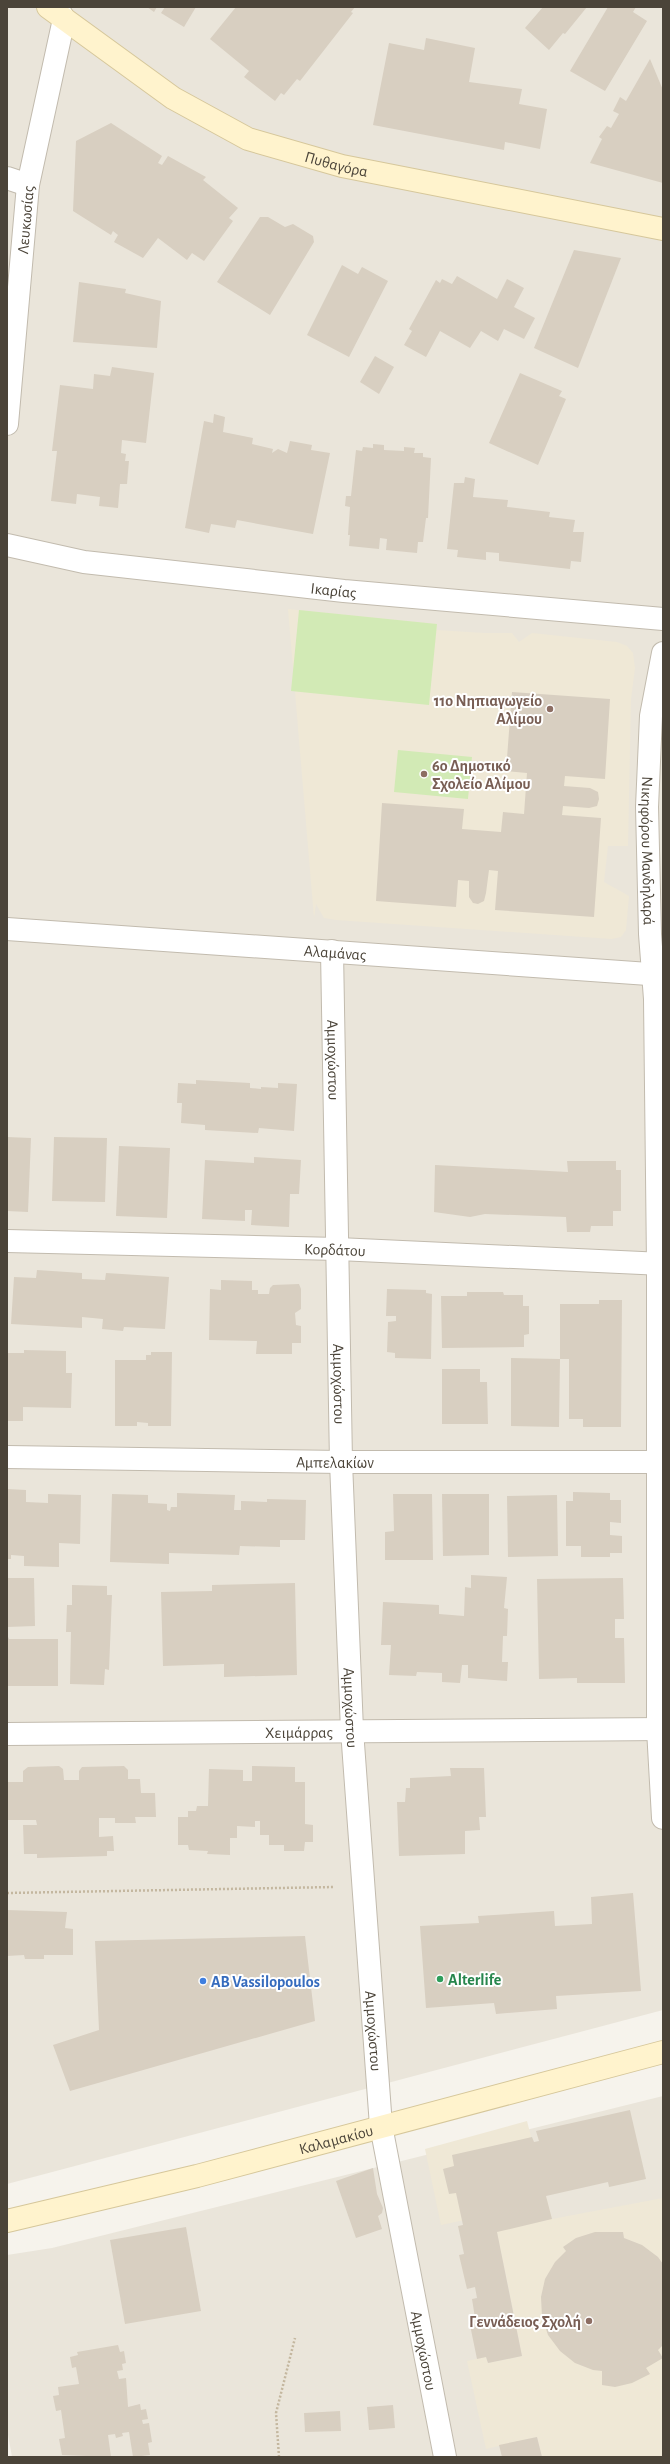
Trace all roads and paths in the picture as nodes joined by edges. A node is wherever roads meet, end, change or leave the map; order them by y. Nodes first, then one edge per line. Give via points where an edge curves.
1 (56, 11) edge
2 (7, 178) edge
3 (28, 185) junction
4 (663, 229) edge
5 (7, 424) edge
6 (7, 545) edge
7 (663, 619) edge
8 (663, 653) edge
9 (7, 929) edge
10 (332, 952) junction
11 (658, 974) edge
12 (7, 1241) edge
13 (338, 1249) junction
14 (661, 1263) edge
15 (7, 1457) edge
16 (341, 1462) junction
17 (660, 1462) edge
18 (661, 1729) edge
19 (352, 1730) junction
20 (7, 1734) edge
21 (663, 1818) edge
22 (364, 1886) junction
23 (7, 1893) edge
24 (663, 2052) edge
25 (381, 2126) junction
26 (7, 2221) edge
27 (295, 2338) dead end
28 (279, 2457) edge
29 (446, 2457) edge

1 - 3 street, Λευκωσίας
1 - 4 main road, Πυθαγόρα via 173,98 248,139 342,166
2 - 3 street
3 - 5 street, Λευκωσίας
6 - 7 street, Ικαρίας via 115,566 344,591
8 - 11 street, Νικηφόρου Μανδηλαρά via 651,716 647,807 650,934
9 - 10 street, Αλαμάνας
10 - 11 street, Αλαμάνας
10 - 13 street, Αμμοχώστου
11 - 14 street, Νικηφόρου Μανδηλαρά
12 - 13 street, Κορδάτου
13 - 14 street, Κορδάτου
13 - 16 street, Αμμοχώστου
14 - 17 street, Νικηφόρου Μανδηλαρά
15 - 16 street, Αμπελακίων
16 - 17 street, Αμπελακίων
16 - 19 street, Αμμοχώστου
17 - 18 street, Νικηφόρου Μανδηλαρά
18 - 19 street, Χειμάρρας
18 - 21 street, Νικηφόρου Μανδηλαρά
19 - 20 street, Χειμάρρας
19 - 22 street, Αμμοχώστου
22 - 23 path
22 - 25 street, Αμμοχώστου
24 - 25 main road, Καλαμακίου
25 - 26 main road, Καλαμακίου via 197,2176
25 - 29 street, Αμμοχώστου
27 - 28 path via 276,2413

